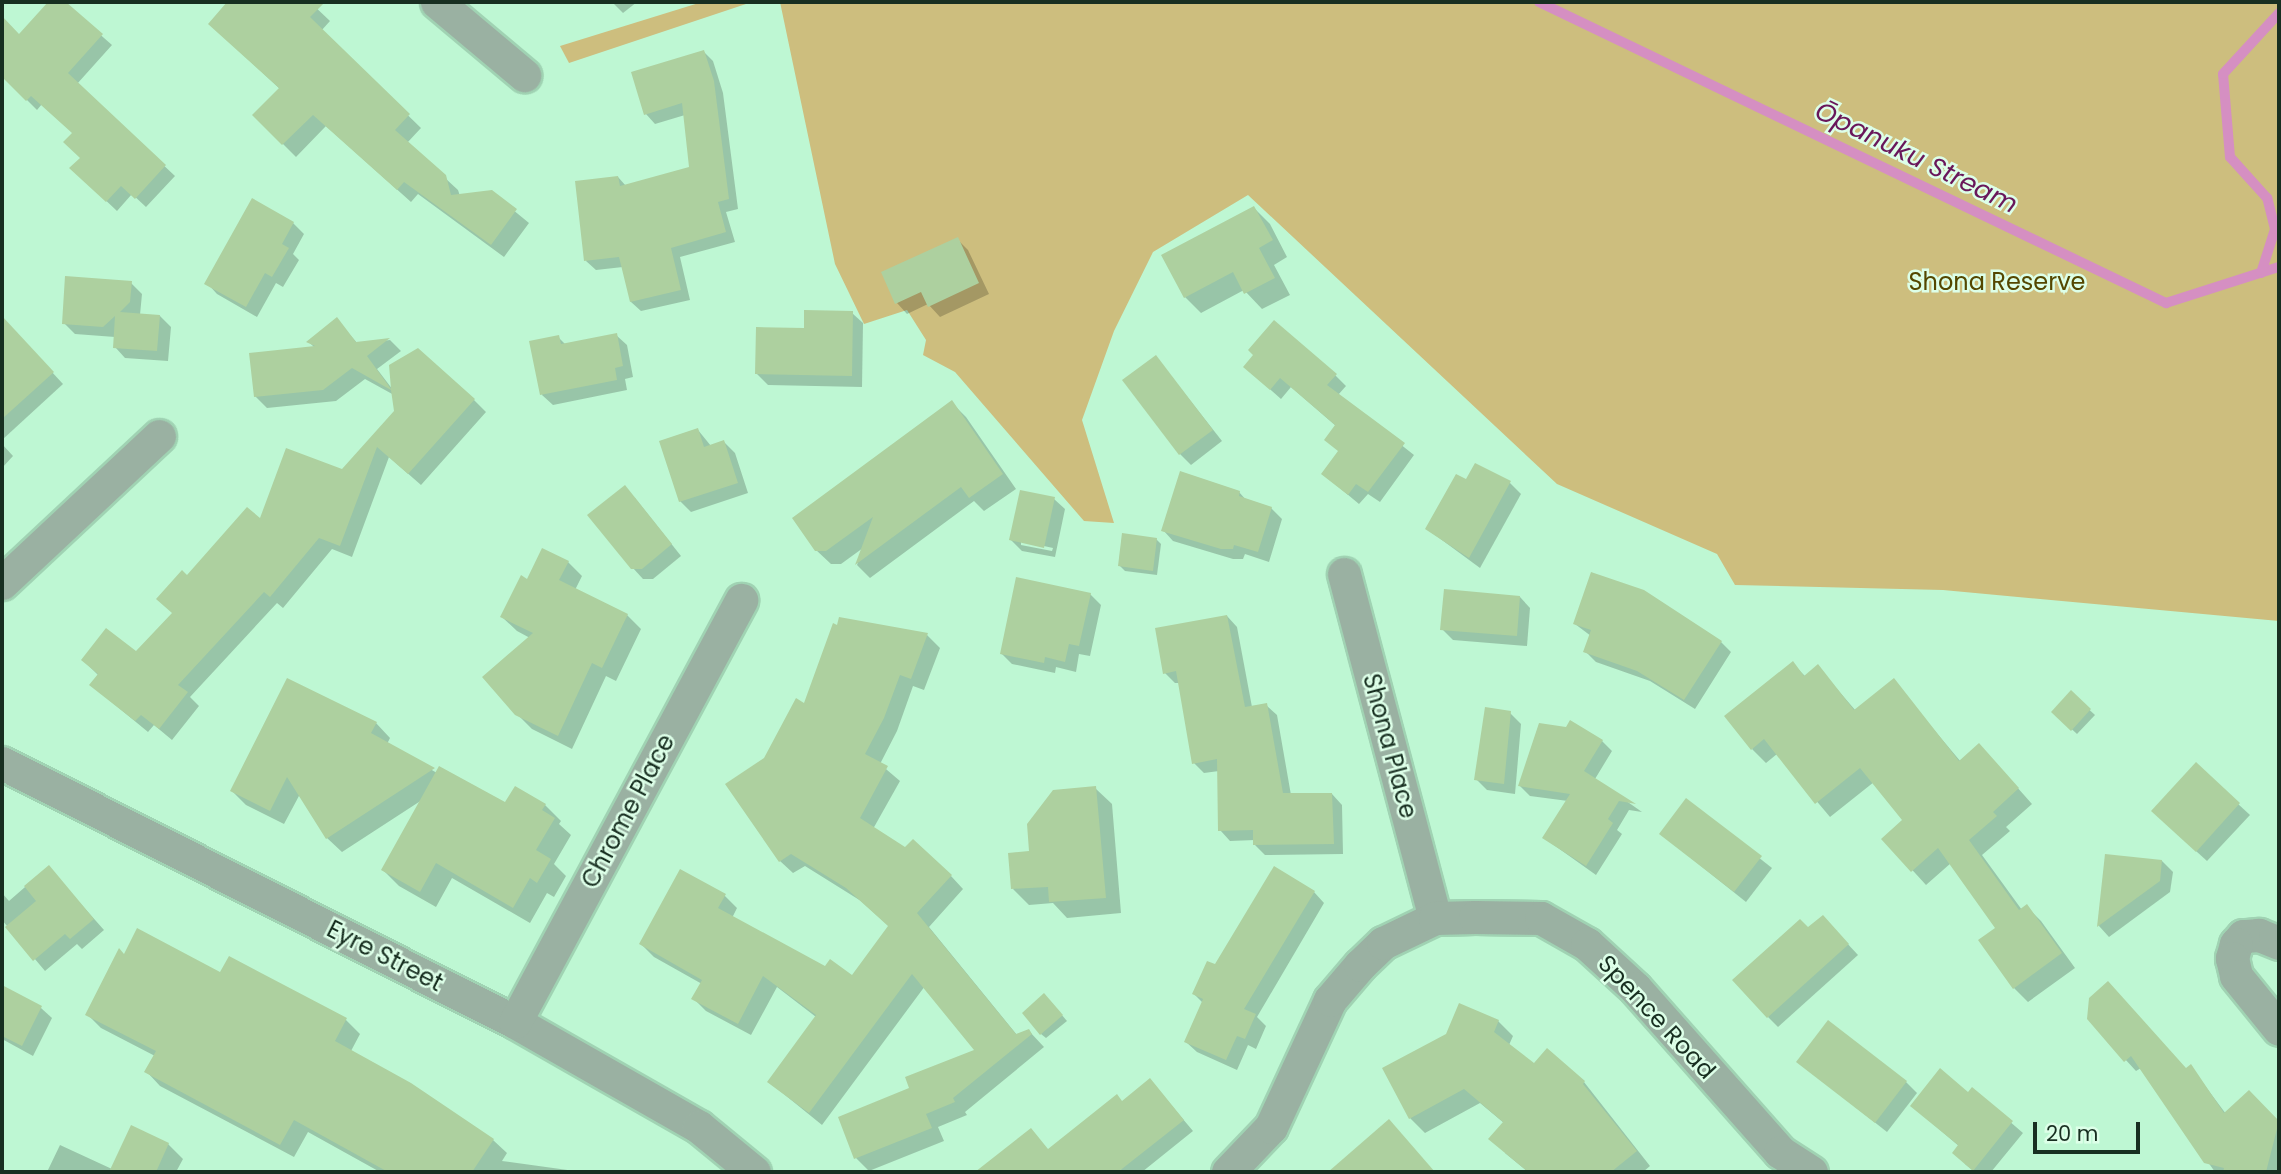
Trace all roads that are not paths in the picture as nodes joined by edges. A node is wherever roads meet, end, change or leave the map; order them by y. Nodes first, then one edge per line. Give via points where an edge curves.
1 (437, 2) edge
2 (524, 75) dead end
3 (159, 436) dead end
4 (1344, 574) dead end
5 (2, 583) edge
6 (741, 600) dead end
7 (2, 763) edge
8 (1435, 918) junction
9 (2279, 943) edge
10 (515, 1022) junction
11 (2279, 1029) edge
12 (754, 1172) edge
13 (1228, 1172) edge
14 (1811, 1172) edge

1 - 2 street
3 - 5 street
4 - 8 street, Shona Place
6 - 10 street, Chrome Place
7 - 10 street, Eyre Street
8 - 13 street, Spence Road via 1383,943 1330,1000 1271,1127
8 - 14 street, Spence Road via 1541,918 1587,944 1635,988 1780,1152
9 - 11 street via 2259,935 2243,936 2232,958 2235,976
10 - 12 street, Eyre Street via 699,1127

